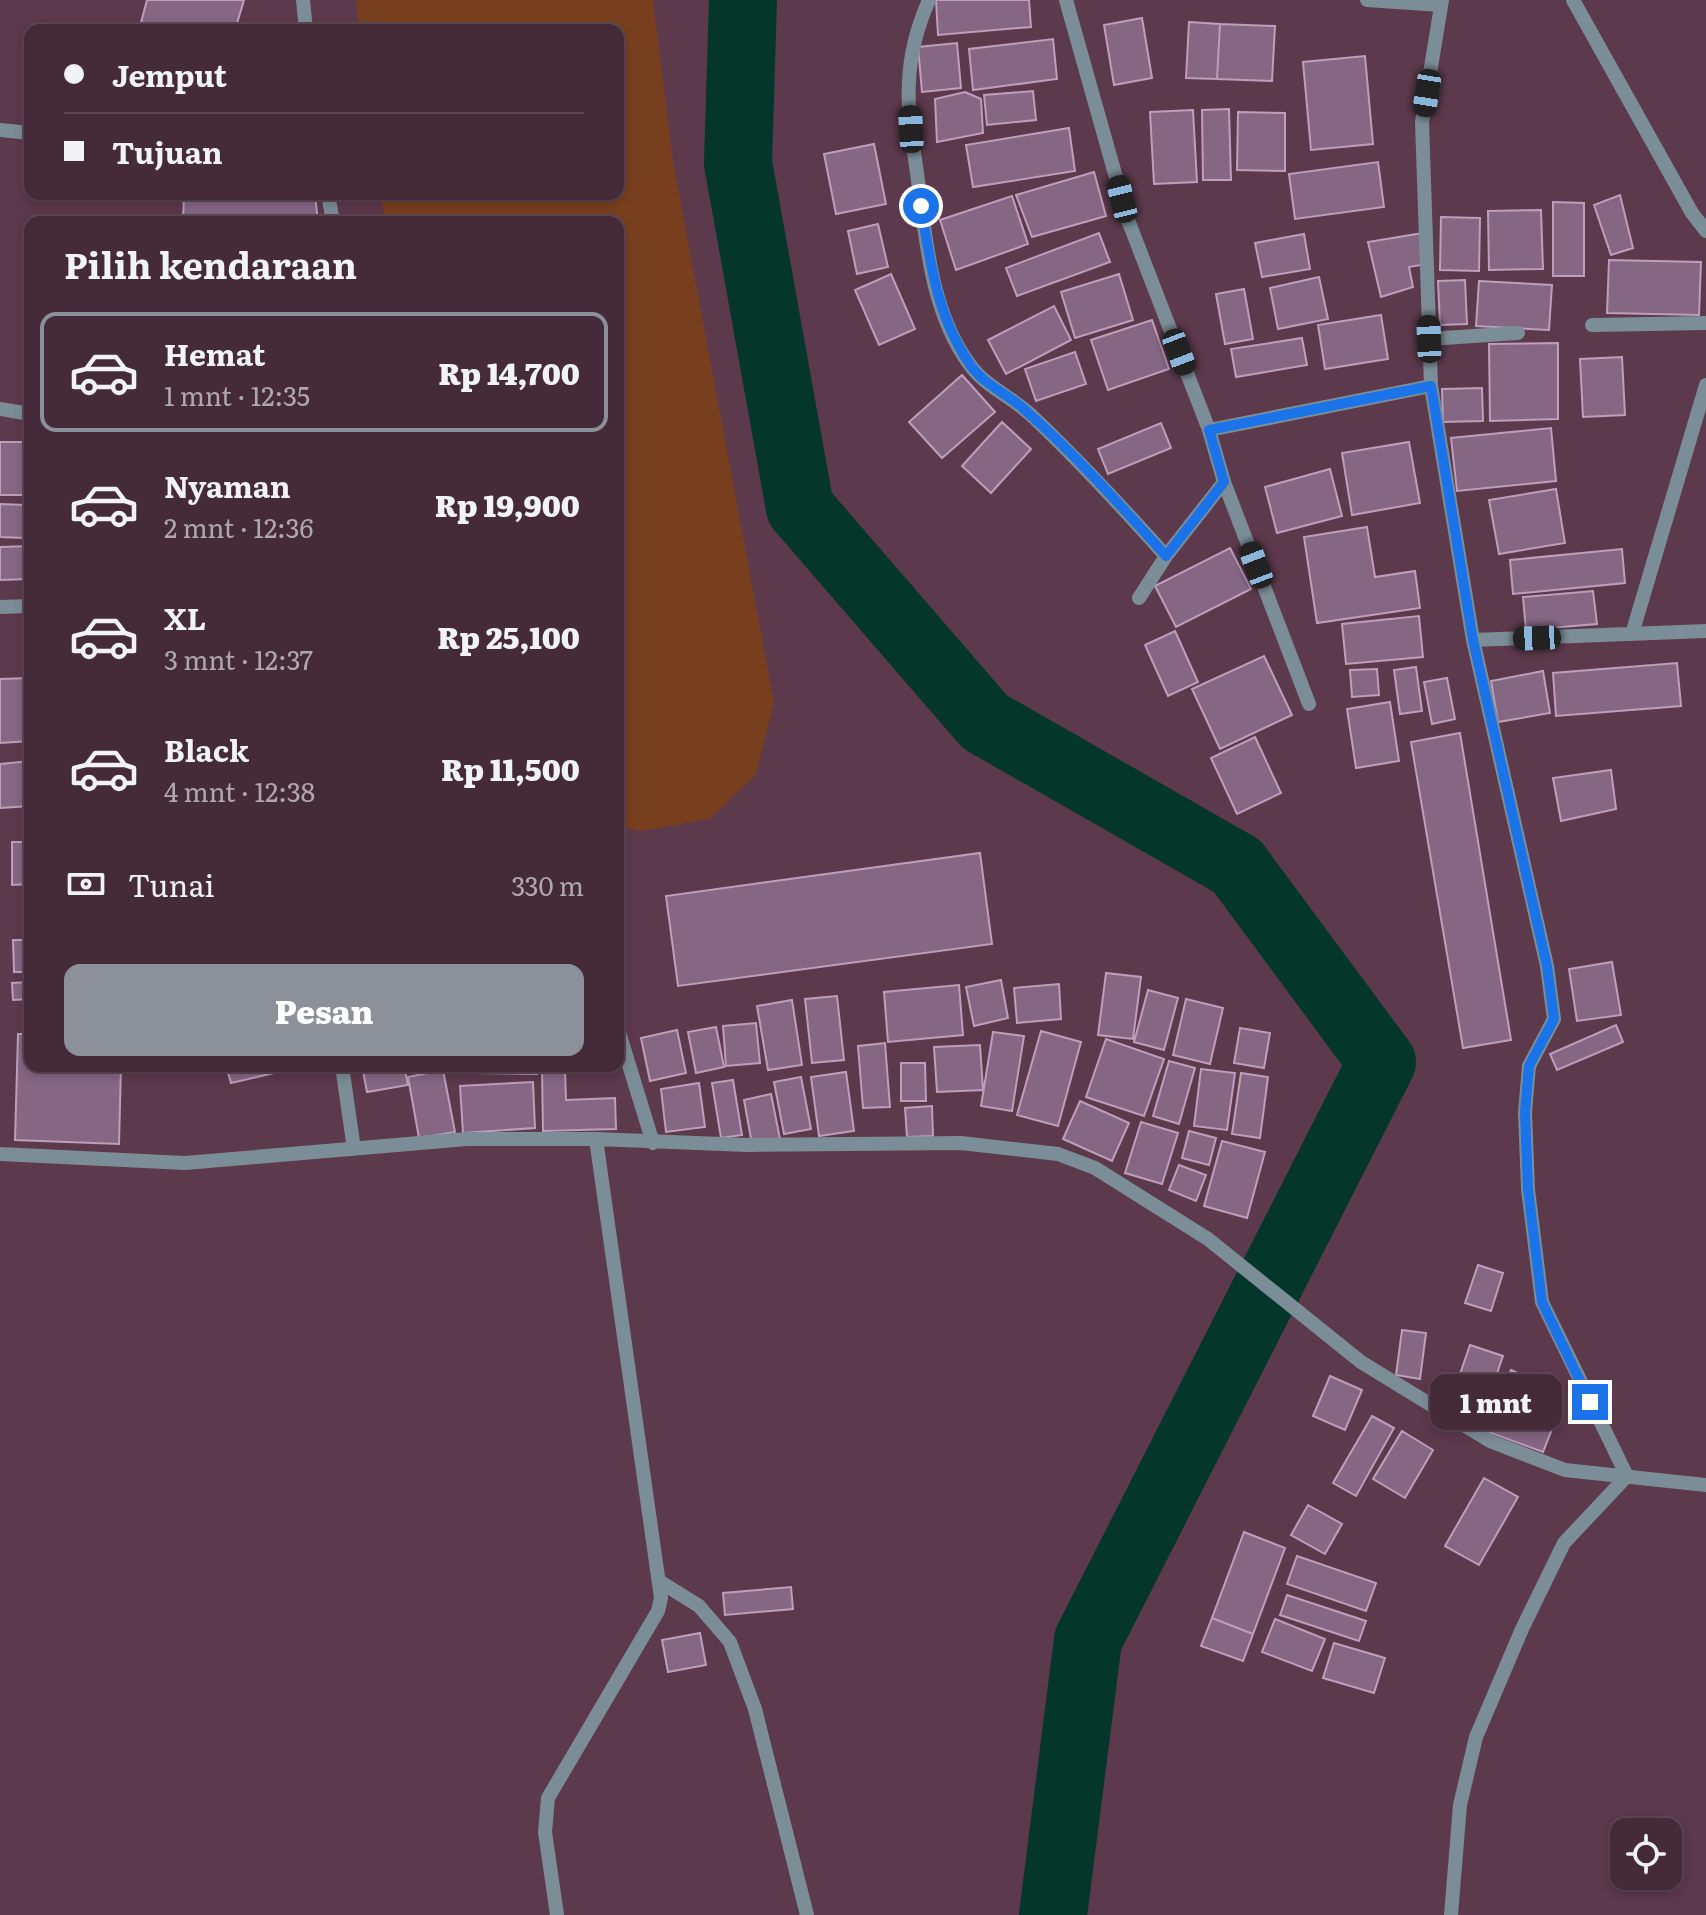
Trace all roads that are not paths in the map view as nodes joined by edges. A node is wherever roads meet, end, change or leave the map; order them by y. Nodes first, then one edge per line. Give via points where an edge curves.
1 (303, 0) edge
2 (929, 0) edge
3 (1066, 0) edge
4 (1367, 0) edge
5 (1573, 0) edge
6 (1442, 3) edge
7 (305, 24) edge
8 (0, 130) edge
9 (24, 132) edge
10 (1706, 231) edge
11 (1706, 323) edge
12 (1592, 325) dead end
13 (1518, 333) dead end
14 (1429, 339) junction
15 (1706, 385) edge
16 (1431, 386) junction
17 (0, 409) edge
18 (24, 413) edge
19 (1209, 430) junction
20 (1224, 482) junction
21 (1166, 556) junction
22 (1139, 598) dead end
23 (24, 606) edge
24 (0, 607) edge
25 (1706, 631) edge
26 (1632, 634) junction
27 (1473, 640) junction
28 (1309, 704) dead end
29 (624, 1049) edge
30 (343, 1072) edge
31 (596, 1139) junction
32 (653, 1143) junction
33 (354, 1149) junction
34 (0, 1154) edge
35 (1627, 1476) junction
36 (1706, 1485) edge
37 (659, 1581) junction
38 (557, 1915) edge
39 (807, 1915) edge
40 (1451, 1915) edge

1 - 7 street
2 - 21 street via 919,23 909,82 911,129 931,266 945,320 983,381 1023,408 1086,467
3 - 19 street via 1128,220
4 - 6 street
5 - 10 street
6 - 14 street via 1422,122
8 - 9 street
11 - 12 street
13 - 14 street
14 - 16 street
15 - 26 street
16 - 19 street
16 - 27 street
17 - 18 street
19 - 20 street
20 - 21 street
20 - 28 street
21 - 22 street
23 - 24 street
25 - 26 street
26 - 27 street
27 - 35 street via 1547,966 1554,1019 1529,1066 1525,1112 1542,1302
29 - 32 street
30 - 33 street
31 - 32 street
31 - 33 street via 467,1139
31 - 37 street
32 - 35 street via 961,1143 1058,1154 1095,1168 1208,1239 1361,1362 1490,1441 1565,1470
33 - 34 street via 185,1163
35 - 36 street
35 - 40 street via 1564,1543 1476,1737 1460,1805
37 - 38 street via 658,1611 548,1798 545,1832
37 - 39 street via 699,1606 730,1642 755,1709

